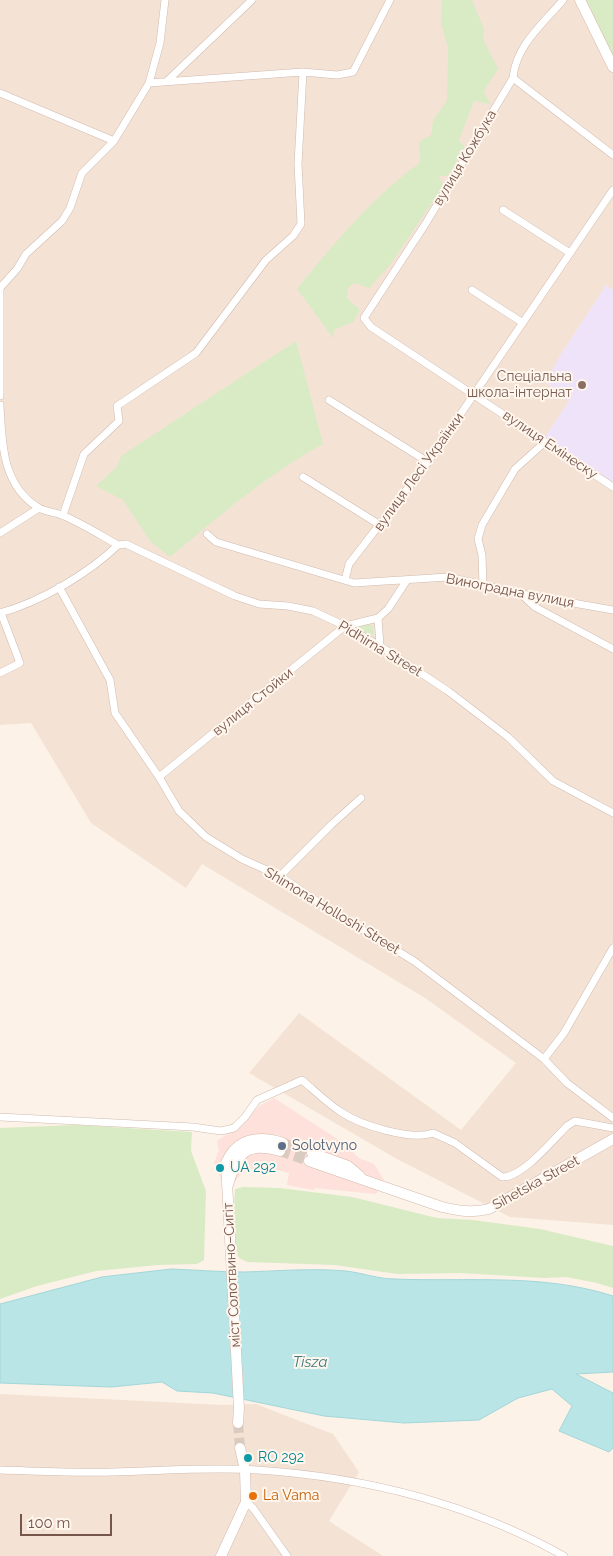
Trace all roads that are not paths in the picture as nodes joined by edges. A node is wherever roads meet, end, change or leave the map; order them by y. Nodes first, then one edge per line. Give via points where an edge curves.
1 (165, 0) edge
2 (252, 0) edge
3 (390, 0) edge
4 (563, 0) edge
5 (580, 0) edge
6 (613, 67) edge
7 (303, 72) junction
8 (513, 78) junction
9 (167, 82) junction
10 (150, 83) junction
11 (0, 93) edge
12 (114, 141) junction
13 (613, 155) edge
14 (613, 190) edge
15 (504, 210) dead end
16 (570, 253) junction
17 (0, 288) edge
18 (472, 290) dead end
19 (364, 318) joint
20 (523, 323) junction
21 (474, 394) junction
22 (0, 396) edge
23 (329, 400) dead end
24 (0, 405) edge
25 (545, 442) junction
26 (428, 462) junction
27 (303, 477) dead end
28 (613, 488) edge
29 (39, 508) junction
30 (63, 515) junction
31 (380, 525) junction
32 (0, 533) edge
33 (207, 534) dead end
34 (118, 544) junction
35 (345, 580) junction
36 (407, 580) junction
37 (483, 585) junction
38 (58, 587) junction
39 (522, 594) junction
40 (613, 610) edge
41 (1, 613) edge
42 (378, 618) junction
43 (345, 626) junction
44 (380, 646) junction
45 (613, 649) edge
46 (0, 673) edge
47 (159, 777) junction
48 (361, 798) dead end
49 (613, 813) edge
50 (280, 876) junction
51 (613, 948) edge
52 (544, 1059) junction
53 (0, 1117) edge
54 (613, 1118) edge
55 (613, 1128) edge
56 (613, 1138) edge
57 (281, 1147) tunnel mouth
58 (311, 1157) tunnel mouth
59 (241, 1423) tunnel mouth
60 (243, 1448) tunnel mouth
61 (245, 1466) junction
62 (0, 1470) edge
63 (246, 1502) junction
64 (221, 1556) edge
65 (287, 1556) edge
66 (564, 1556) edge

1 - 10 street via 160,43
2 - 9 street
3 - 7 street via 352,72 337,75
4 - 8 street, вулиця Кожбука via 521,49 514,64
5 - 6 street
7 - 9 street
7 - 30 street via 298,164 302,224 266,260 196,353 117,406 119,422 84,454
8 - 13 street
8 - 19 street, вулиця Кожбука via 426,223
9 - 10 street
10 - 12 street
11 - 12 street
12 - 17 street via 82,173 62,221 26,254 17,270
14 - 16 street, вулиця Лесі Українки
15 - 16 street
16 - 20 street, вулиця Лесі Українки
17 - 22 street
18 - 20 street
19 - 21 street, вулиця Емінеску via 371,327
20 - 21 street, вулиця Лесі Українки
21 - 25 street, вулиця Емінеску
21 - 26 street, вулиця Лесі Українки
23 - 26 street
24 - 29 street via 9,474 18,491
25 - 28 street, вулиця Емінеску
25 - 37 street via 515,469 482,525 478,539
26 - 31 street, вулиця Лесі Українки
27 - 31 street
29 - 30 street, Pidhirna Street
29 - 32 street
30 - 34 street, Pidhirna Street
31 - 35 street, вулиця Лесі Українки via 349,564
33 - 35 street, Виноградна вулиця via 216,542
34 - 38 street
34 - 43 street, Pidhirna Street via 126,544 235,596 259,604 313,611
35 - 36 street, Виноградна вулиця via 373,584
36 - 37 street, Виноградна вулиця via 448,577
36 - 42 street
37 - 39 street, Виноградна вулиця
38 - 41 street
38 - 47 street, Shimona Holloshi Street via 110,680 114,713
39 - 40 street, Виноградна вулиця
39 - 45 street via 535,607
41 - 46 street via 20,663
42 - 43 street
42 - 44 street
43 - 44 street, Pidhirna Street
43 - 47 street, вулиця Стойки
44 - 49 street, Pidhirna Street via 448,691 508,737 553,780
47 - 50 street, Shimona Holloshi Street via 179,811 206,836 242,859
48 - 50 street
50 - 52 street, Shimona Holloshi Street via 414,961
51 - 52 street via 564,1033
52 - 54 street, Shimona Holloshi Street via 567,1083
53 - 55 street via 184,1126 221,1131 234,1128 257,1100 302,1080 343,1114 411,1136 423,1137 433,1133 455,1142 502,1177 508,1178 519,1172 575,1121
56 - 58 street, Sihetska Street via 496,1205 477,1212 442,1207 369,1182 348,1166
57 - 59 street, міст Солотвино–Сигіт via 260,1146 245,1152 236,1162 228,1188
60 - 61 street
61 - 62 street via 86,1472
61 - 63 street
61 - 66 street via 352,1481 430,1499 464,1510
63 - 64 street
63 - 65 street

